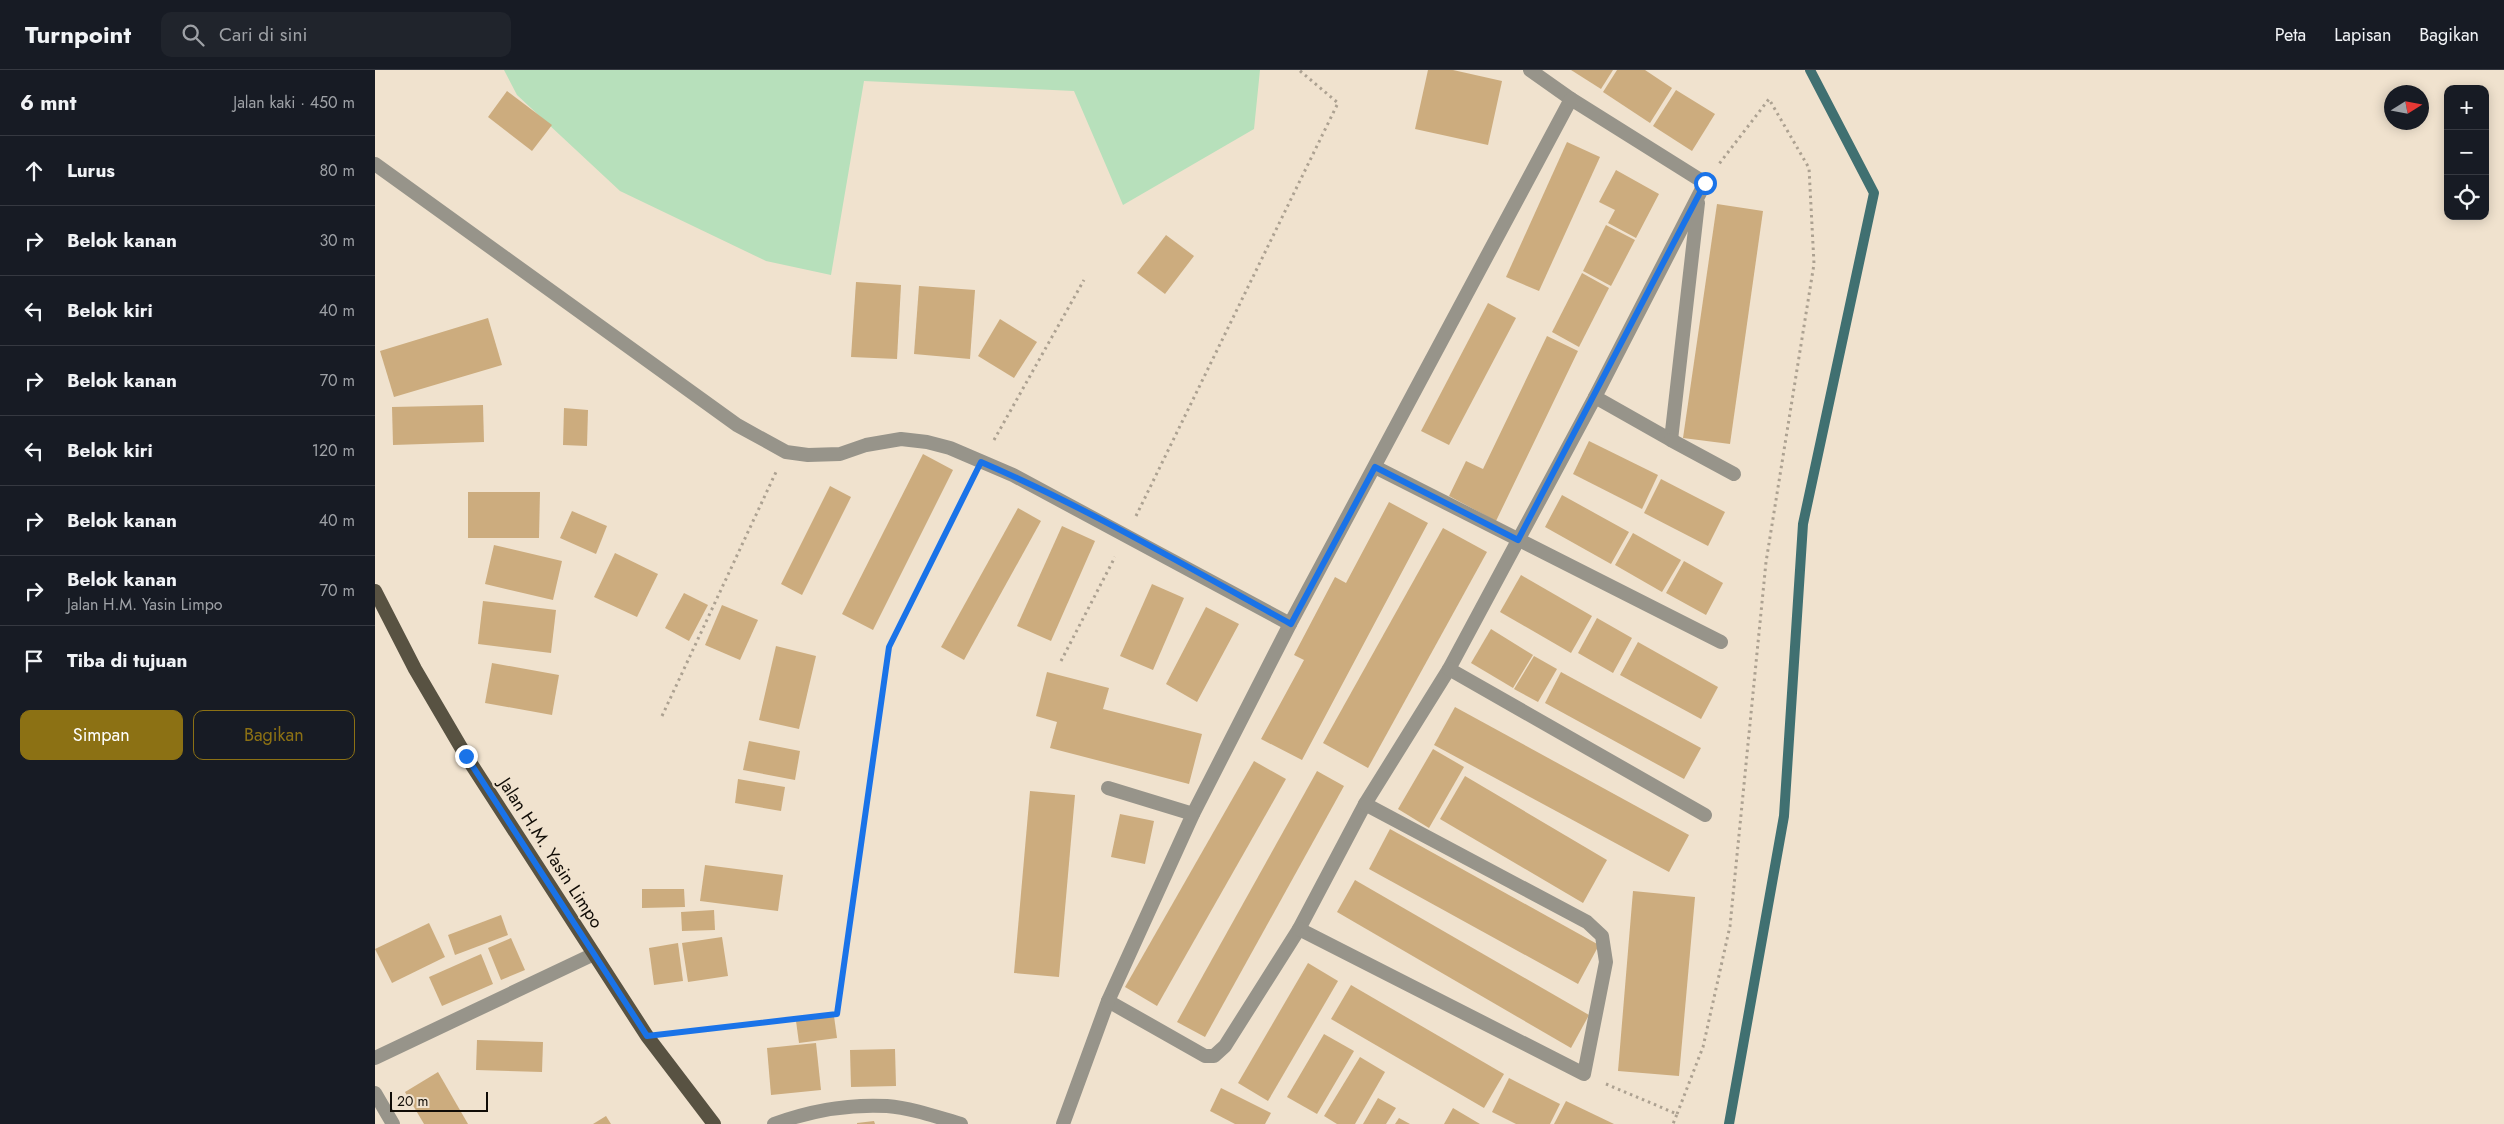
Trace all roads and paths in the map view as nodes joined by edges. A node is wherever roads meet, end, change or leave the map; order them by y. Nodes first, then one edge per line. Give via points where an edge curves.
1 (1299, 70) edge
2 (1530, 70) edge
3 (1571, 99) junction
4 (375, 164) edge
5 (1702, 189) junction
6 (1084, 280) dead end
7 (1595, 397) junction
8 (1671, 440) junction
9 (786, 452) junction
10 (981, 462) junction
11 (1375, 467) junction
12 (1734, 474) dead end
13 (1127, 534) junction
14 (1518, 540) junction
15 (375, 591) edge
16 (1291, 624) junction
17 (1721, 642) dead end
18 (1061, 661) dead end
19 (1449, 669) junction
20 (662, 716) dead end
21 (1108, 788) dead end
22 (1365, 804) junction
23 (1193, 814) junction
24 (1705, 814) dead end
25 (1299, 929) junction
26 (594, 954) junction
27 (1108, 1001) junction
28 (647, 1036) junction
29 (375, 1058) edge
30 (1585, 1074) junction
31 (375, 1094) edge
32 (1677, 1114) junction
33 (393, 1124) edge
34 (714, 1124) edge
35 (774, 1124) edge
36 (961, 1124) edge
37 (1063, 1124) edge
38 (1673, 1124) edge

1 - 13 path via 1338,103
2 - 3 street
3 - 5 street
3 - 11 street
4 - 9 street via 737,424
5 - 7 street
5 - 8 street
5 - 32 path via 1769,99 1809,168 1814,264 1766,562 1730,926 1703,1047
6 - 10 path
7 - 8 street
7 - 14 street
8 - 12 street
9 - 10 street via 840,454 866,445 901,439 950,448
9 - 20 path
10 - 13 street
10 - 28 path via 889,647 837,1014
11 - 14 street
11 - 16 street
13 - 16 street
13 - 18 path
14 - 17 street
14 - 19 street
15 - 26 main road, Jalan H.M. Yasin Limpo via 415,669 466,756
16 - 23 street
19 - 22 street
19 - 24 street
21 - 23 street
22 - 25 street
22 - 30 street via 1587,922 1602,936 1606,962
23 - 27 street
25 - 27 street via 1225,1046 1214,1056 1205,1056
25 - 30 street
26 - 28 main road, Jalan H.M. Yasin Limpo
26 - 29 street
27 - 37 street
28 - 34 main road, Jalan H.M. Yasin Limpo
30 - 32 path
31 - 33 street
32 - 38 path
35 - 36 street via 823,1110 888,1106

